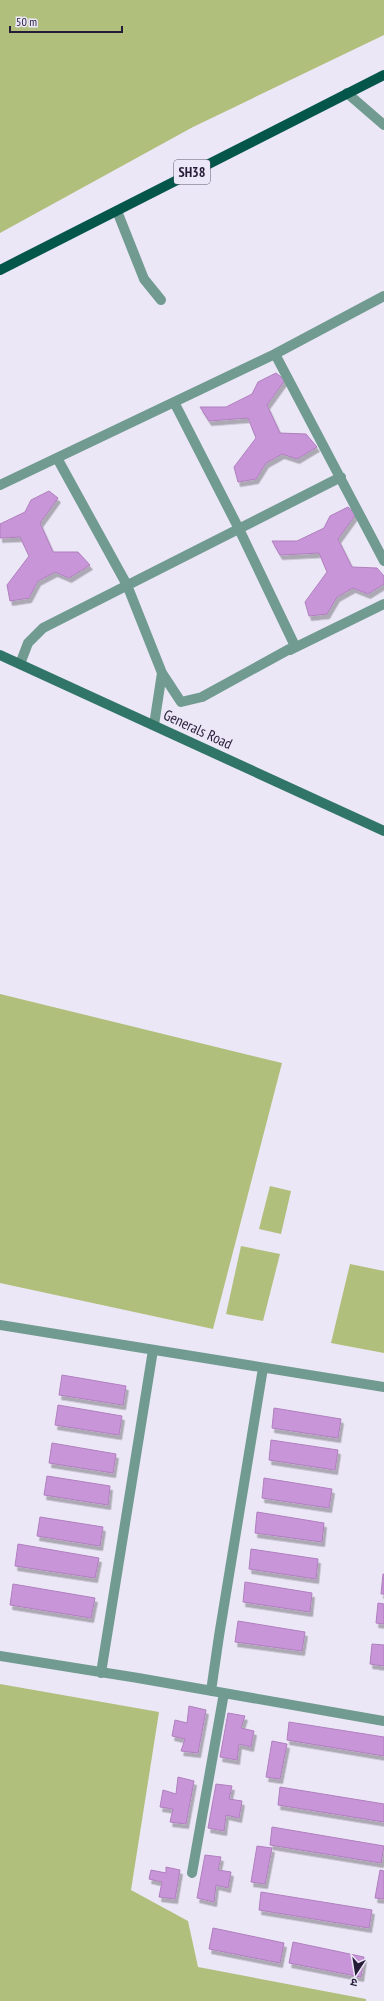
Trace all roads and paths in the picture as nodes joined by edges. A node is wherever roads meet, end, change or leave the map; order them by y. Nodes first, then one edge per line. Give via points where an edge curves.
1 (384, 75) edge
2 (348, 93) junction
3 (384, 125) edge
4 (116, 211) junction
5 (0, 270) edge
6 (384, 296) edge
7 (161, 300) dead end
8 (275, 354) junction
9 (174, 402) junction
10 (57, 458) junction
11 (341, 477) junction
12 (0, 485) edge
13 (239, 529) junction
14 (384, 561) edge
15 (127, 585) junction
16 (384, 604) edge
17 (288, 650) junction
18 (0, 655) edge
19 (20, 664) junction
20 (162, 673) junction
21 (154, 725) junction
22 (384, 831) edge
23 (0, 1325) edge
24 (153, 1350) junction
25 (263, 1368) junction
26 (384, 1387) edge
27 (0, 1656) edge
28 (101, 1673) junction
29 (211, 1691) junction
30 (224, 1693) junction
31 (384, 1721) edge
32 (192, 1873) dead end

1 - 2 main road, SH38
2 - 3 street
2 - 4 main road, SH38
4 - 5 main road, SH38
4 - 7 street via 144,278
6 - 8 street
8 - 9 street
8 - 11 street
9 - 10 street
9 - 13 street
10 - 12 street
10 - 15 street
11 - 13 street
11 - 14 street
13 - 15 street
13 - 17 street via 296,646
15 - 19 street via 43,628 28,643
15 - 20 street
16 - 17 street
17 - 20 street via 202,697 181,702
18 - 19 street, Generals Road
19 - 21 street, Generals Road
20 - 21 street
21 - 22 street, Generals Road
23 - 24 street
24 - 25 street
24 - 28 street
25 - 26 street
25 - 29 street
27 - 28 street
28 - 29 street
29 - 30 street
30 - 31 street
30 - 32 street

